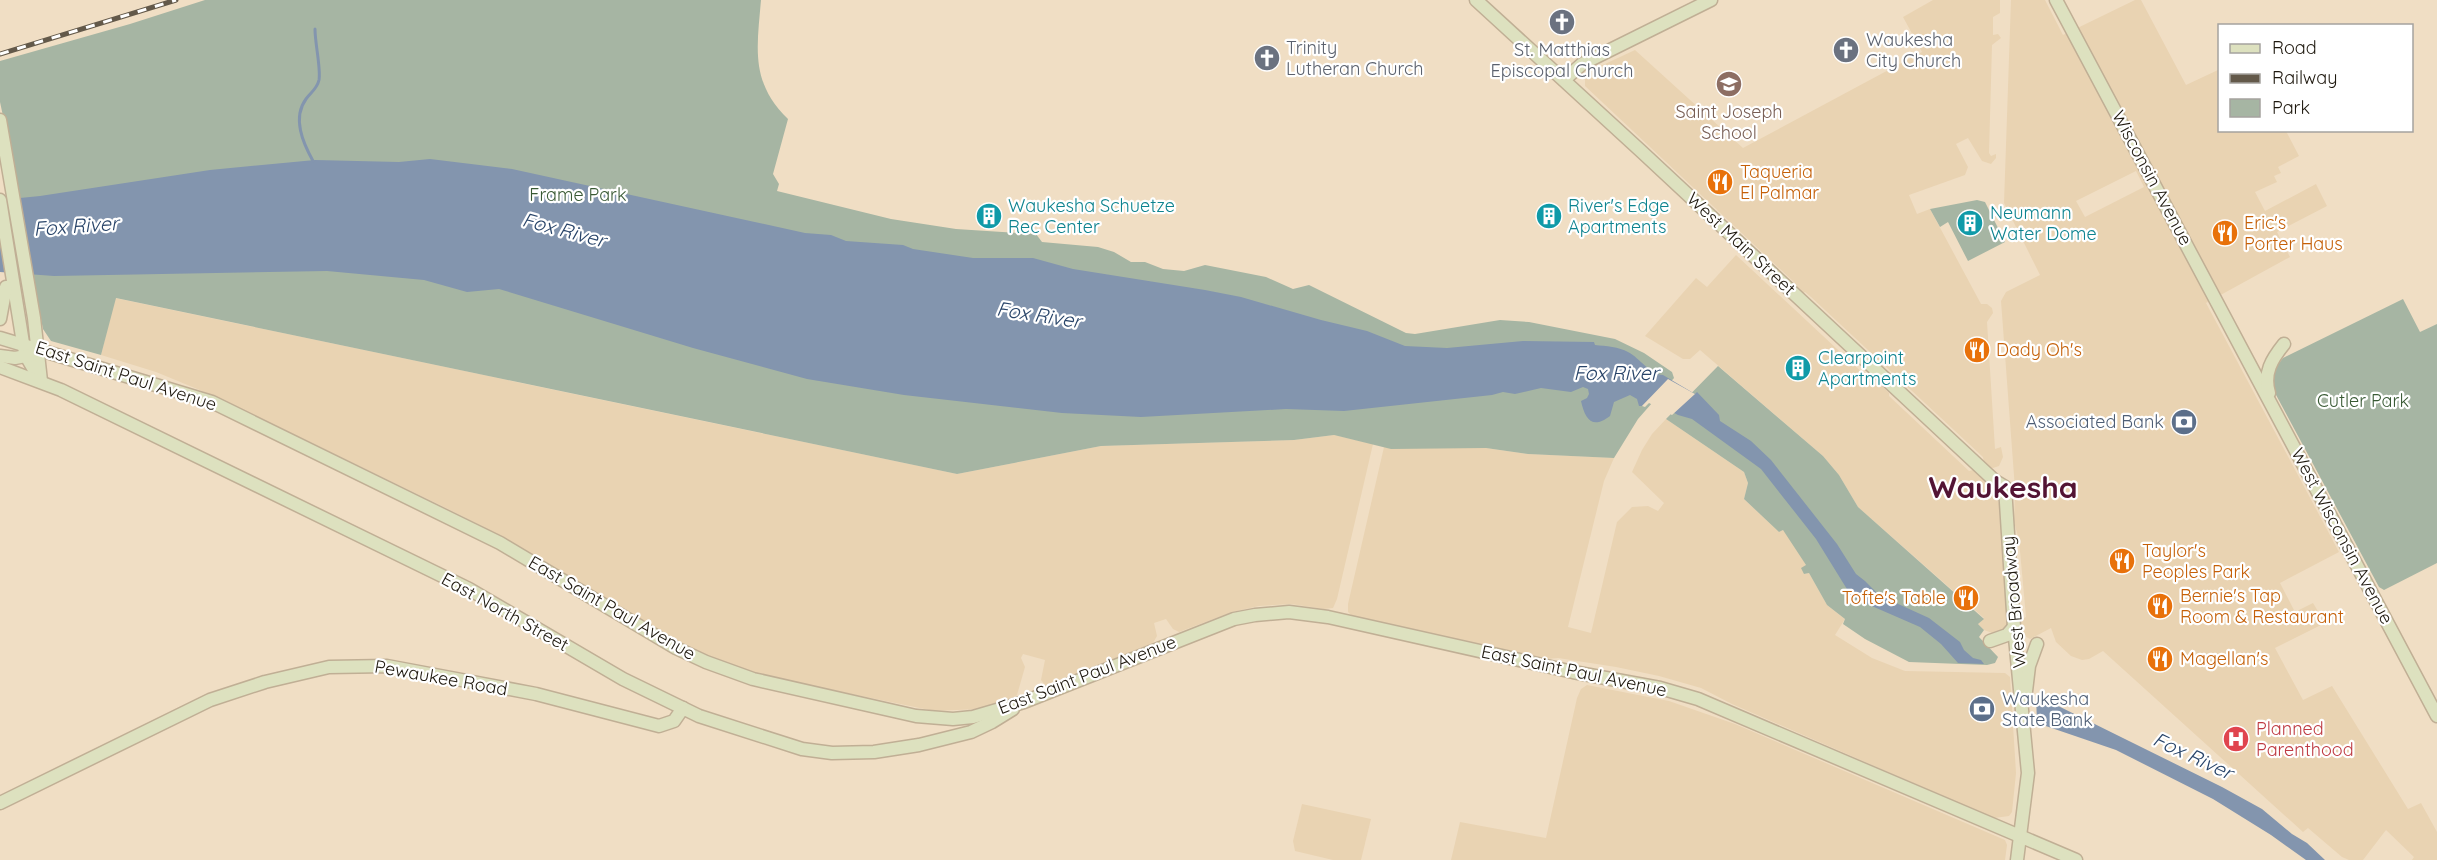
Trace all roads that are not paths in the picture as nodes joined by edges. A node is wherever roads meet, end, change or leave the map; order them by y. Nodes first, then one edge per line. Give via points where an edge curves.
1 (1476, 0) edge
2 (1711, 0) edge
3 (2056, 0) edge
4 (1691, 4) edge
5 (1564, 80) junction
6 (0, 120) edge
7 (0, 200) edge
8 (0, 252) edge
9 (10, 286) junction
10 (0, 318) edge
11 (0, 338) edge
12 (19, 342) junction
13 (2284, 344) dead end
14 (39, 349) junction
15 (0, 356) edge
16 (26, 356) junction
17 (2247, 357) joint
18 (0, 367) edge
19 (41, 381) junction
20 (2274, 408) junction
21 (2006, 487) joint
22 (2014, 627) junction
23 (1990, 640) dead end
24 (2037, 644) dead end
25 (1024, 702) junction
26 (2021, 703) junction
27 (683, 708) junction
28 (2437, 716) edge
29 (0, 803) edge
30 (2020, 836) junction
31 (2017, 860) edge
32 (2076, 860) edge

1 - 5 main road, West Main Street
2 - 4 main road
3 - 17 main road, Wisconsin Avenue
4 - 5 main road via 1582,64
5 - 21 main road, West Main Street via 1890,385
6 - 14 main road
7 - 9 main road
8 - 9 main road
9 - 10 main road
9 - 12 main road
11 - 12 main road
12 - 14 main road, East Saint Paul Avenue
12 - 16 main road
13 - 20 main road via 2267,373 2267,389
14 - 16 main road
14 - 19 main road
14 - 25 main road, East Saint Paul Avenue via 221,406 500,543 676,648 733,673 936,718 973,717
15 - 16 main road
16 - 19 main road
17 - 20 main road, West Wisconsin Avenue
18 - 19 main road, East North Street
19 - 27 main road, East North Street via 469,589 623,679
20 - 28 main road, West Wisconsin Avenue
21 - 22 main road, West Broadway
22 - 23 main road via 2007,635
22 - 26 main road, West Broadway
24 - 26 main road
25 - 27 main road, East North Street via 992,722 947,739 853,753 802,749
25 - 30 main road, East Saint Paul Avenue via 1234,619 1300,613 1698,699
26 - 30 main road, West Broadway via 2028,774
27 - 29 main road, Pewaukee Road via 674,721 658,726 536,694 387,666 329,667 210,700
30 - 31 main road, West Broadway
30 - 32 main road, East Saint Paul Avenue

